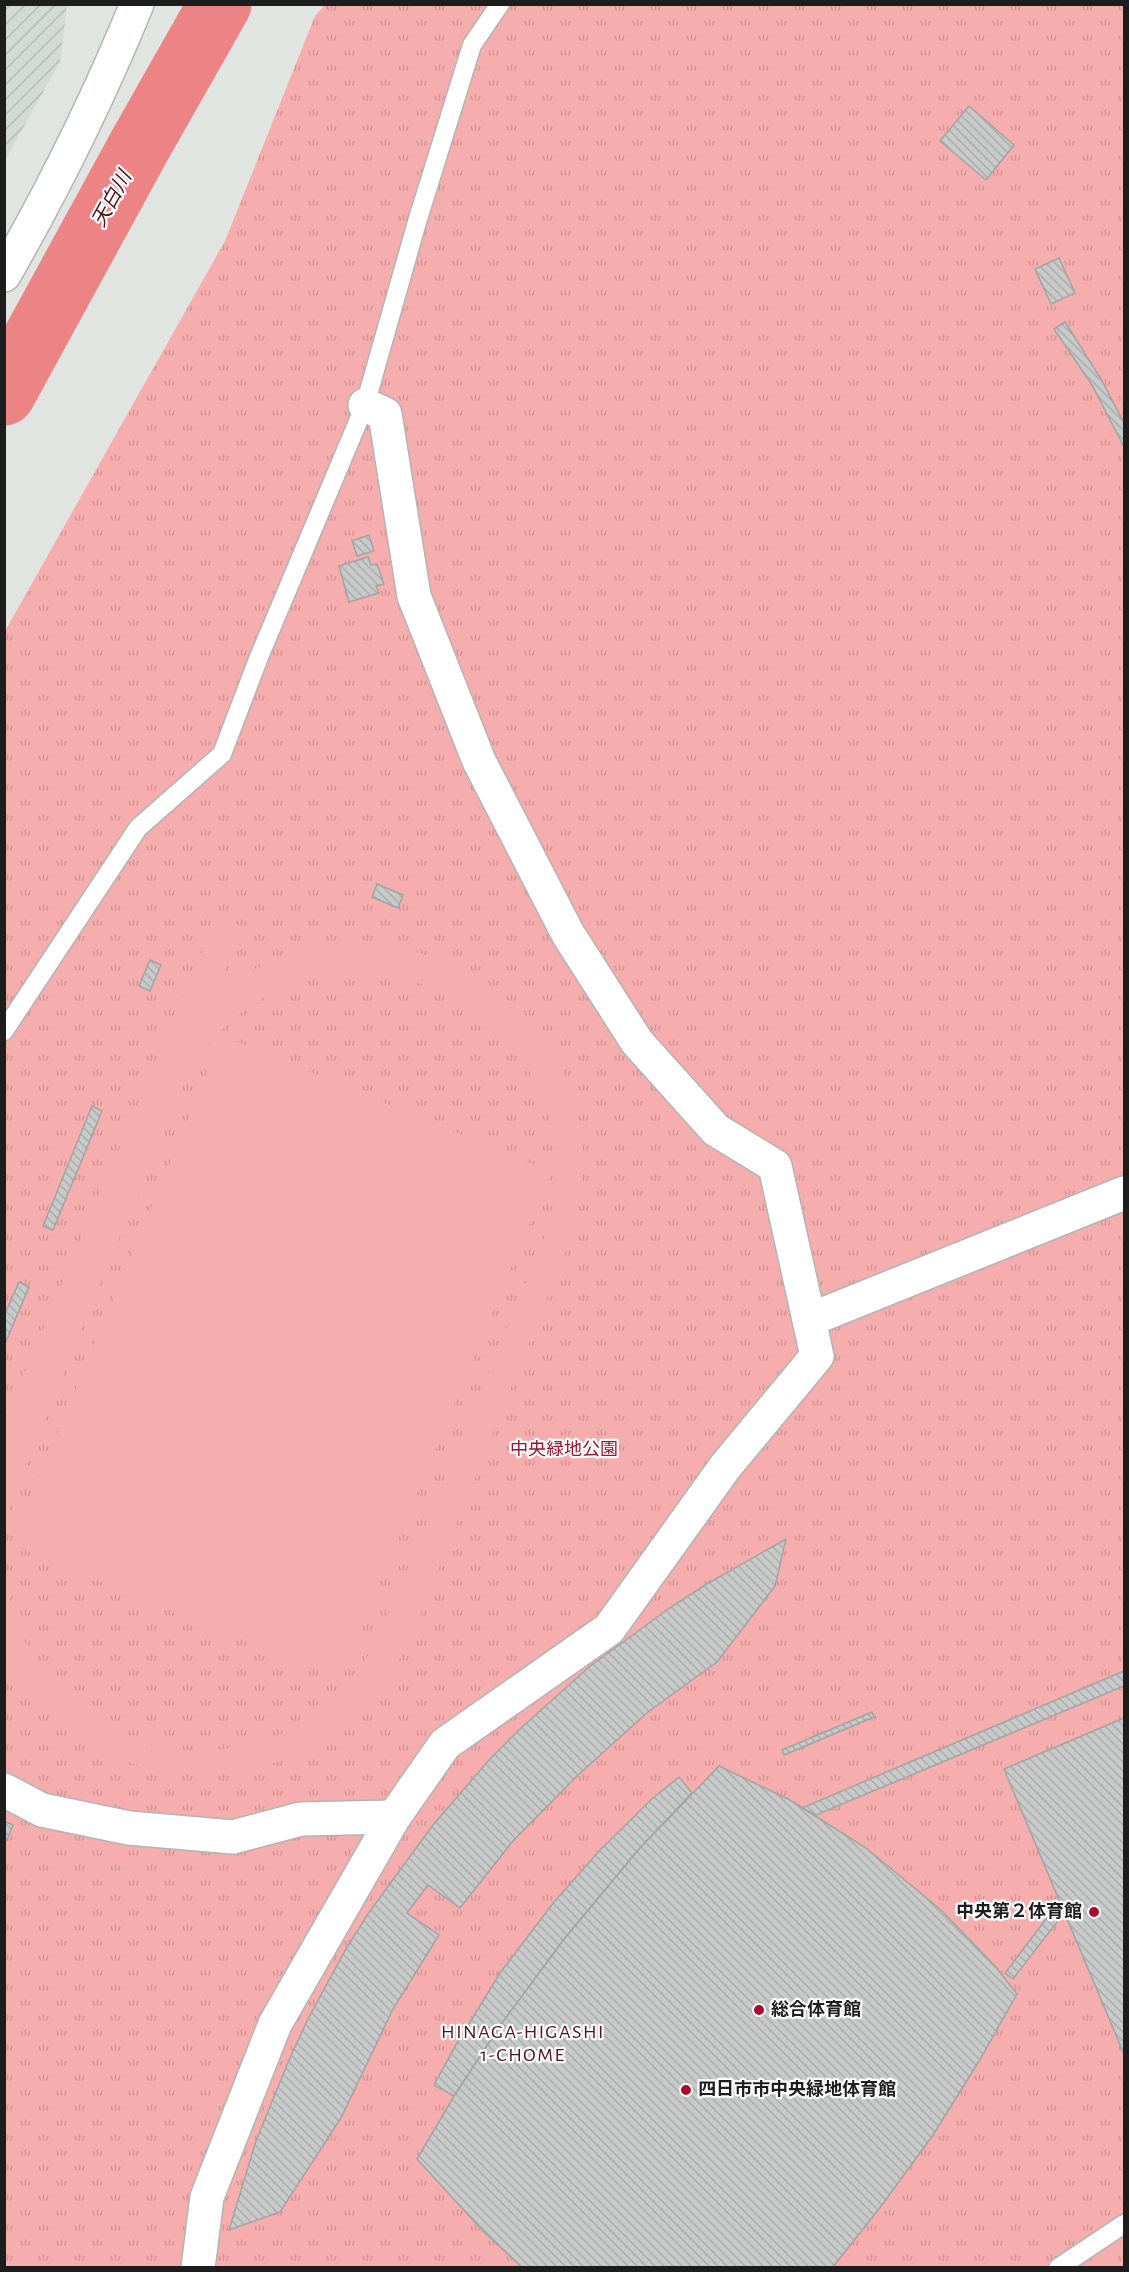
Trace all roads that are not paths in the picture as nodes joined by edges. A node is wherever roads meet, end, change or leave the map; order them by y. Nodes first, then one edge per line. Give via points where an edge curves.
1 (137, 4) edge
2 (500, 4) edge
3 (4, 276) edge
4 (365, 405) junction
5 (4, 1031) edge
6 (1125, 1193) edge
7 (809, 1320) junction
8 (4, 1790) edge
9 (394, 1817) junction
10 (1125, 2224) edge
11 (198, 2268) edge
12 (1058, 2268) edge

1 - 3 street via 57,177
2 - 4 lane via 472,45
4 - 5 lane via 222,754 138,828
4 - 7 street via 385,414 414,596 479,761 568,934 637,1042 716,1130 776,1166
6 - 7 street
7 - 9 street via 817,1356 725,1467 609,1629 445,1744
8 - 9 street via 42,1809 129,1828 232,1837 301,1819
9 - 11 street via 274,2024 207,2197
10 - 12 lane

